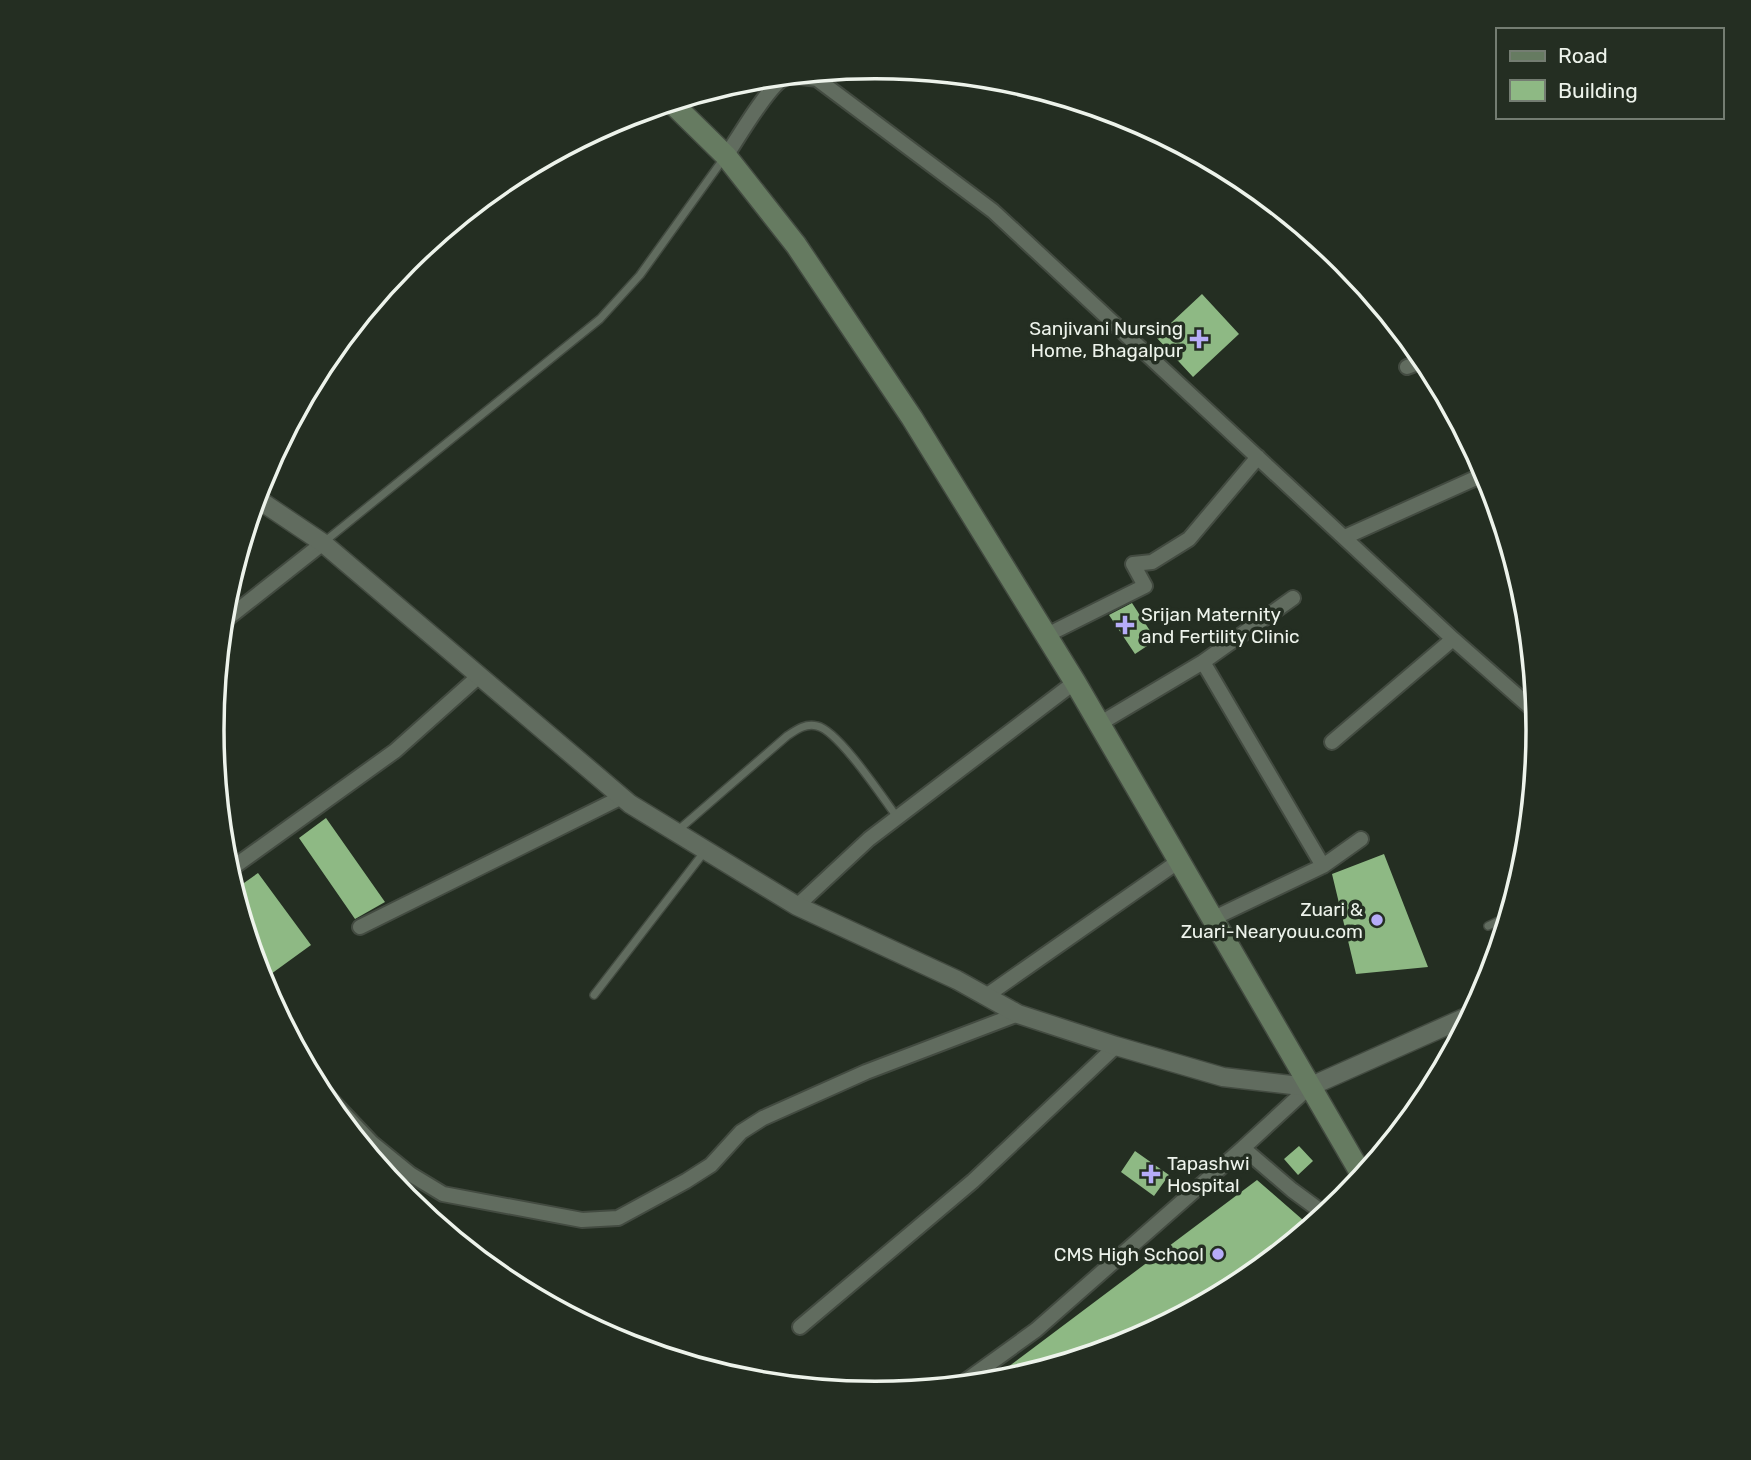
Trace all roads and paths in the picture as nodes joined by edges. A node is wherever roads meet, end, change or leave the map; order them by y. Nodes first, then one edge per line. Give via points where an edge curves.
1 (820, 81) edge
2 (775, 87) edge
3 (678, 109) edge
4 (726, 156) junction
5 (1414, 364) edge
6 (1407, 367) dead end
7 (1258, 457) junction
8 (1476, 478) edge
9 (265, 504) edge
10 (1345, 537) junction
11 (323, 543) junction
12 (1293, 598) dead end
13 (235, 612) edge
14 (1045, 636) junction
15 (1453, 639) junction
16 (1203, 662) junction
17 (479, 676) junction
18 (1075, 682) junction
19 (1526, 703) edge
20 (1099, 724) junction
21 (1332, 741) dead end
22 (622, 797) junction
23 (898, 818) junction
24 (676, 832) junction
25 (1362, 839) dead end
26 (705, 850) junction
27 (1179, 861) junction
28 (238, 864) edge
29 (1323, 866) junction
30 (797, 906) junction
31 (1212, 919) junction
32 (1498, 921) edge
33 (1488, 926) dead end
34 (360, 927) dead end
35 (594, 995) dead end
36 (986, 996) junction
37 (1018, 1014) junction
38 (1459, 1020) edge
39 (1116, 1046) junction
40 (1308, 1087) junction
41 (375, 1145) edge
42 (1243, 1149) junction
43 (1357, 1168) edge
44 (1317, 1209) edge
45 (800, 1327) dead end
46 (976, 1374) edge

1 - 7 street via 993,211
2 - 4 street
3 - 4 main road
4 - 11 lane via 640,275 600,318
4 - 14 main road via 796,245 912,418
5 - 6 street
7 - 10 street
7 - 14 street via 1189,539 1152,562 1133,564 1145,586
8 - 10 street
9 - 11 street
10 - 15 street
11 - 13 street
11 - 17 street
12 - 16 street
14 - 18 main road
15 - 19 street
15 - 21 street
16 - 20 street
16 - 29 street
17 - 22 street
17 - 28 street via 395,751
18 - 20 main road
18 - 23 street
20 - 27 main road
22 - 24 street
22 - 34 street
23 - 24 lane via 835,736 819,726 804,726
23 - 30 street
24 - 26 street
25 - 29 street
26 - 30 street
26 - 35 lane
27 - 31 main road
27 - 36 street
29 - 31 street
30 - 36 street
31 - 40 main road
32 - 33 lane
36 - 37 street
37 - 39 street
37 - 41 street via 762,1118 741,1132 711,1165 618,1218 583,1220 443,1194
38 - 40 street
39 - 40 street via 1223,1077
39 - 45 street via 973,1181
40 - 42 street
40 - 43 main road
42 - 44 street
42 - 46 street via 1036,1330

